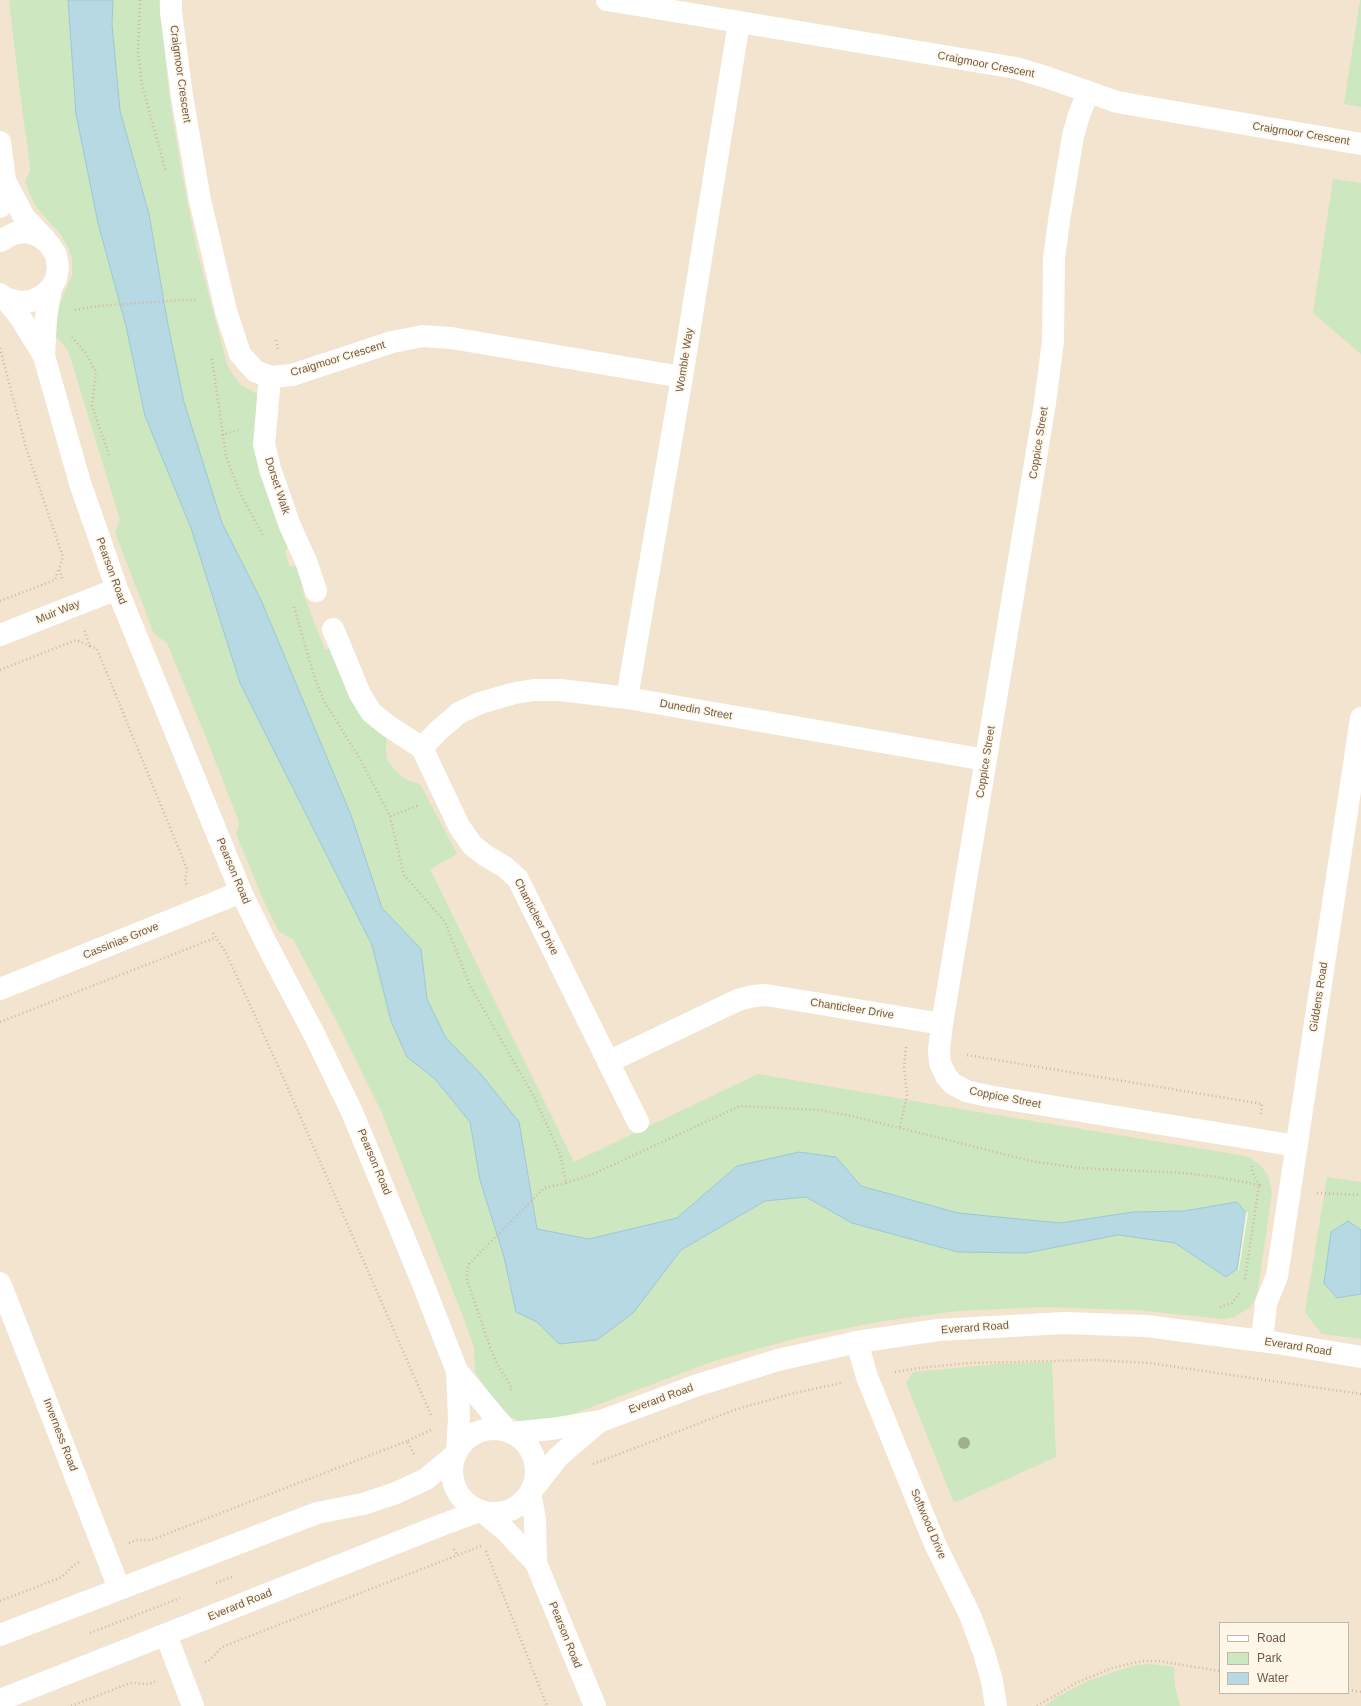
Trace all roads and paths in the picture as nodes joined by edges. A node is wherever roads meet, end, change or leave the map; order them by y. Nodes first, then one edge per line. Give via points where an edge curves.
1 (140, 0) edge
2 (171, 0) edge
3 (607, 0) edge
4 (739, 22) junction
5 (1088, 92) junction
6 (0, 142) edge
7 (1361, 144) edge
8 (167, 176) dead end
9 (5, 181) junction
10 (0, 207) edge
11 (0, 241) edge
12 (49, 244) junction
13 (51, 288) junction
14 (2, 296) edge
15 (98, 306) dead end
16 (198, 307) dead end
17 (70, 333) dead end
18 (0, 348) edge
19 (210, 352) dead end
20 (44, 356) junction
21 (270, 377) junction
22 (682, 377) junction
23 (109, 455) dead end
24 (267, 543) dead end
25 (59, 569) junction
26 (116, 589) junction
27 (316, 591) dead end
28 (0, 601) edge
29 (293, 603) dead end
30 (74, 606) junction
31 (333, 629) dead end
32 (0, 636) edge
33 (90, 646) junction
34 (0, 670) edge
35 (627, 698) junction
36 (1361, 718) edge
37 (422, 748) junction
38 (986, 760) junction
39 (241, 892) junction
40 (201, 909) junction
41 (215, 938) junction
42 (0, 989) edge
43 (0, 1022) edge
44 (942, 1024) junction
45 (608, 1062) junction
46 (638, 1122) dead end
47 (1297, 1146) junction
48 (566, 1183) junction
49 (1258, 1185) dead end
50 (1289, 1189) junction
51 (1361, 1195) edge
52 (1254, 1214) dead end
53 (1246, 1272) dead end
54 (0, 1283) edge
55 (857, 1342) junction
56 (1270, 1342) junction
57 (1361, 1357) edge
58 (457, 1371) junction
59 (487, 1406) junction
60 (433, 1420) dead end
61 (600, 1421) junction
62 (509, 1432) junction
63 (408, 1441) dead end
64 (457, 1452) junction
65 (531, 1492) junction
66 (482, 1511) junction
67 (106, 1552) junction
68 (536, 1563) junction
69 (119, 1588) junction
70 (0, 1601) edge
71 (0, 1635) edge
72 (166, 1635) junction
73 (1219, 1671) edge
74 (180, 1673) junction
75 (1349, 1690) edge
76 (1361, 1692) edge
77 (0, 1700) edge
78 (71, 1706) edge
79 (193, 1706) edge
80 (548, 1706) edge
81 (595, 1706) edge
82 (996, 1706) edge
83 (1037, 1706) edge

1 - 8 path via 138,52 142,85
2 - 21 street, Craigmoor Crescent via 192,155 226,311 240,354 255,371
3 - 4 street, Craigmoor Crescent
4 - 5 street, Craigmoor Crescent via 1016,68
4 - 22 street, Womble Way
5 - 7 street, Craigmoor Crescent via 1148,109
5 - 38 street, Coppice Street via 1078,115 1073,136 1059,221 1054,258 1053,341 1045,403
6 - 9 street
9 - 10 street
9 - 12 street via 24,217
11 - 12 street via 15,233 27,232 39,236
12 - 13 street, Pearson Road via 56,255 58,267
13 - 14 street via 31,301 19,302
13 - 20 street, Pearson Road
14 - 20 street, Pearson Road via 20,317
15 - 16 path via 196,299
17 - 23 path via 96,372 92,406
18 - 25 path via 26,448 63,558
19 - 24 path via 226,456 240,493
20 - 26 street, Pearson Road via 80,483
21 - 22 street, Craigmoor Crescent via 292,375 392,342 423,336 452,338
21 - 27 street, Dorset Walk via 264,444 290,526
22 - 35 street, Womble Way
25 - 28 path via 55,580
25 - 30 path
26 - 30 street, Muir Way
26 - 39 street, Pearson Road
29 - 48 path via 324,701 360,759 390,816 404,875 445,922 470,986 534,1097 560,1154
30 - 32 street, Muir Way
30 - 33 path
31 - 37 street via 360,694 371,712
33 - 34 path via 76,640
33 - 40 path via 97,649 187,869 185,881
35 - 37 street, Dunedin Street via 560,690 515,693 480,703 459,713
35 - 38 street, Dunedin Street
36 - 47 street, Giddens Road
37 - 45 street, Chanticleer Drive via 459,826 472,845 518,879
38 - 44 street, Coppice Street
39 - 40 street, Cassinias Grove
39 - 58 street, Pearson Road via 352,1112
40 - 41 path
40 - 42 street, Cassinias Grove
41 - 43 path
41 - 60 path via 226,954 279,1068
44 - 45 street, Chanticleer Drive via 766,995 753,996 738,1000
44 - 47 street, Coppice Street via 940,1063 953,1084 966,1091
45 - 46 street, Chanticleer Drive
47 - 50 street, Giddens Road
48 - 49 path via 600,1171 740,1106 820,1110 852,1116 1031,1161 1079,1168 1184,1173
48 - 59 path via 544,1188 469,1264 466,1271 490,1348 512,1388
50 - 51 path via 1322,1194
50 - 56 street, Giddens Road via 1277,1276 1266,1303
52 - 53 path
54 - 67 street, Inverness Road
55 - 56 street, Everard Road via 938,1330 1065,1323 1146,1326
55 - 61 street, Everard Road via 778,1360 695,1386
55 - 82 street, Softwood Drive via 867,1377 982,1647
56 - 57 street, Everard Road
58 - 59 street, Pearson Road
58 - 64 street, Pearson Road
59 - 62 street, Pearson Road
61 - 62 street, Everard Road via 551,1429
61 - 65 street, Everard Road via 558,1457
62 - 64 street via 493,1429 479,1432 466,1440
62 - 65 street via 527,1445 536,1464 536,1478
63 - 67 path via 151,1540 137,1540
64 - 66 street via 452,1467 453,1481 459,1494 468,1504
64 - 69 street via 426,1479 396,1493 364,1504 317,1513
65 - 66 street via 522,1503 510,1510 497,1513
65 - 68 street, Pearson Road via 535,1519
66 - 68 street, Pearson Road via 506,1531
66 - 72 street, Everard Road
67 - 69 street, Inverness Road
67 - 70 path via 74,1565 62,1577
68 - 81 street, Pearson Road
69 - 71 street
72 - 74 street
72 - 77 street, Everard Road
73 - 83 path via 1158,1661 1142,1661 1112,1668 1076,1683
74 - 78 path via 149,1684 130,1683
74 - 79 street
74 - 80 path via 210,1660 222,1647 484,1545
75 - 76 path

